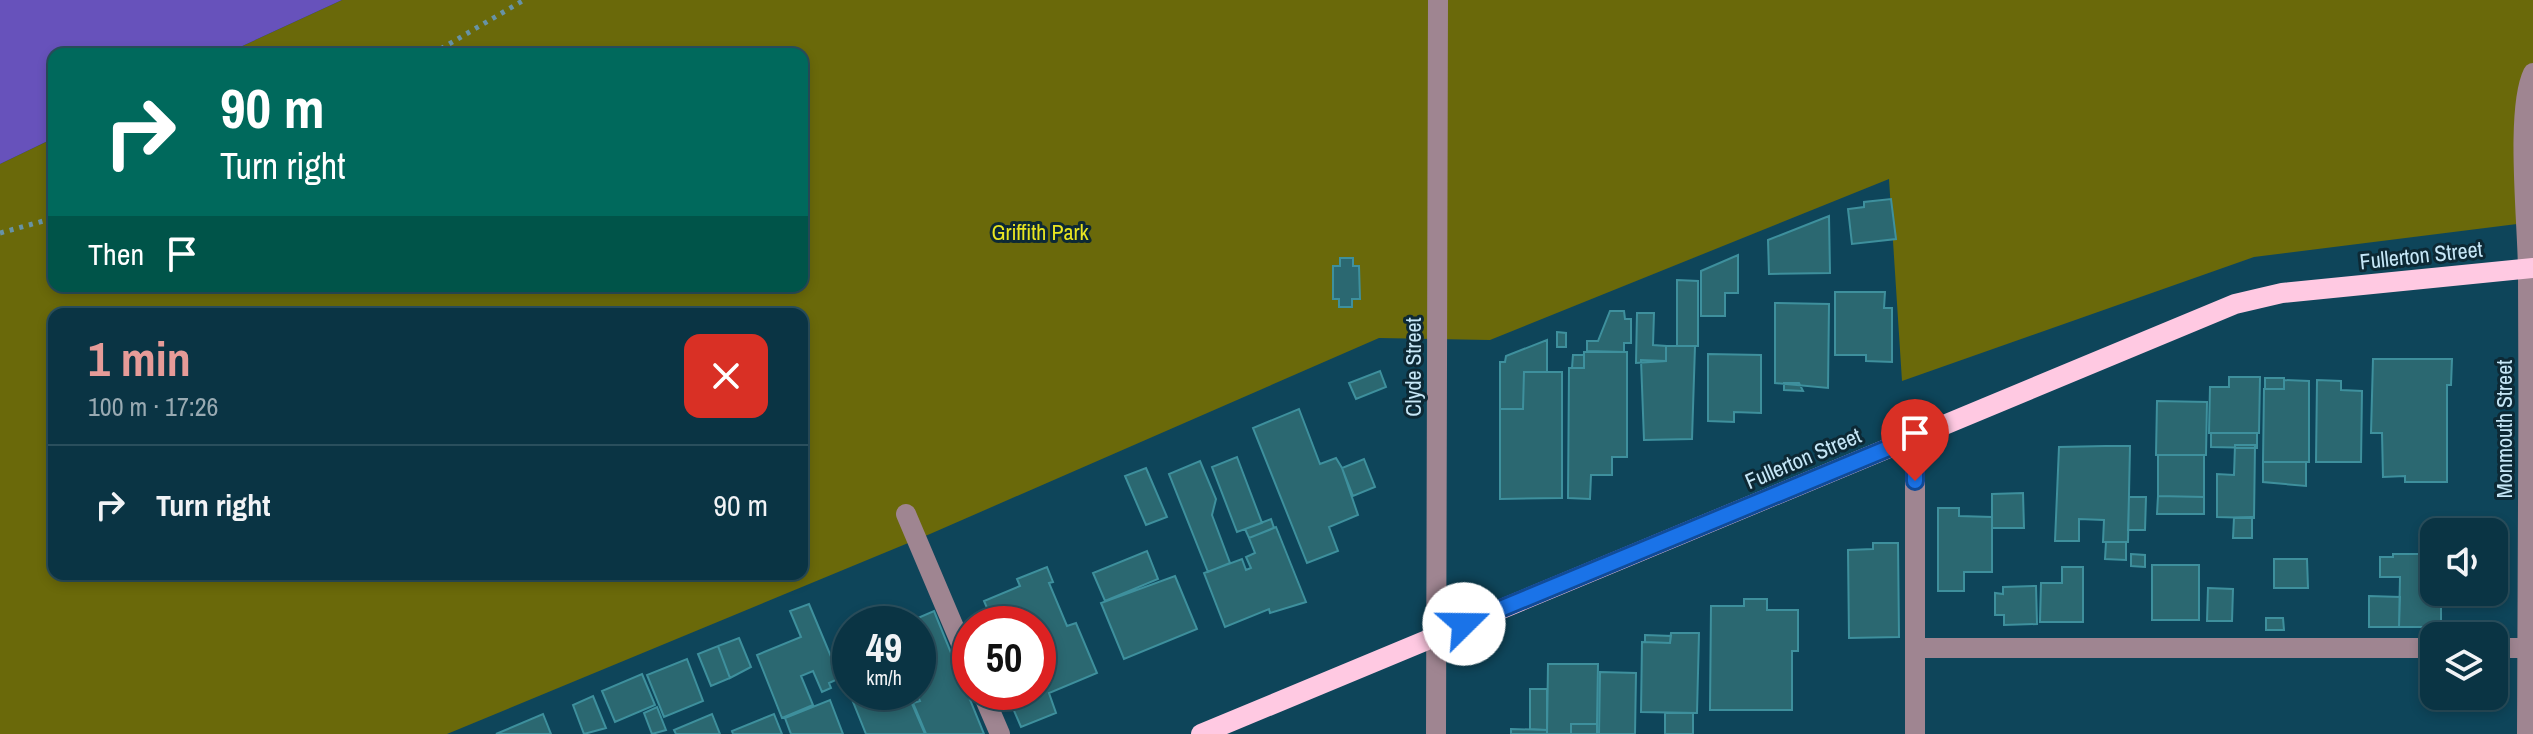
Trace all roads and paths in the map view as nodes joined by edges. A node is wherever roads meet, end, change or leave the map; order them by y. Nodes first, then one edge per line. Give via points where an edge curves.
1 (524, 0) edge
2 (1438, 0) edge
3 (442, 48) edge
4 (2533, 73) edge
5 (48, 220) edge
6 (0, 233) edge
7 (2531, 268) edge
8 (1915, 437) junction
9 (906, 514) dead end
10 (2530, 620) edge
11 (952, 623) edge
12 (1436, 636) junction
13 (1915, 648) junction
14 (2420, 648) edge
15 (2508, 648) edge
16 (2527, 648) junction
17 (990, 710) edge
18 (1000, 734) edge
19 (1201, 734) edge
20 (1436, 734) edge
21 (1915, 734) edge
22 (2527, 734) edge

1 - 3 path
2 - 12 street, Clyde Street
4 - 7 street, Monmouth Street via 2524,183
5 - 6 path
7 - 8 main road, Fullerton Street via 2282,293 2235,304
7 - 10 street, Monmouth Street
8 - 12 main road, Fullerton Street
8 - 13 street
9 - 11 street
10 - 16 street, Monmouth Street
12 - 19 main road, Fullerton Street
12 - 20 street, Clyde Street
13 - 14 street
13 - 21 street
15 - 16 street
16 - 22 street, Monmouth Street
17 - 18 street

